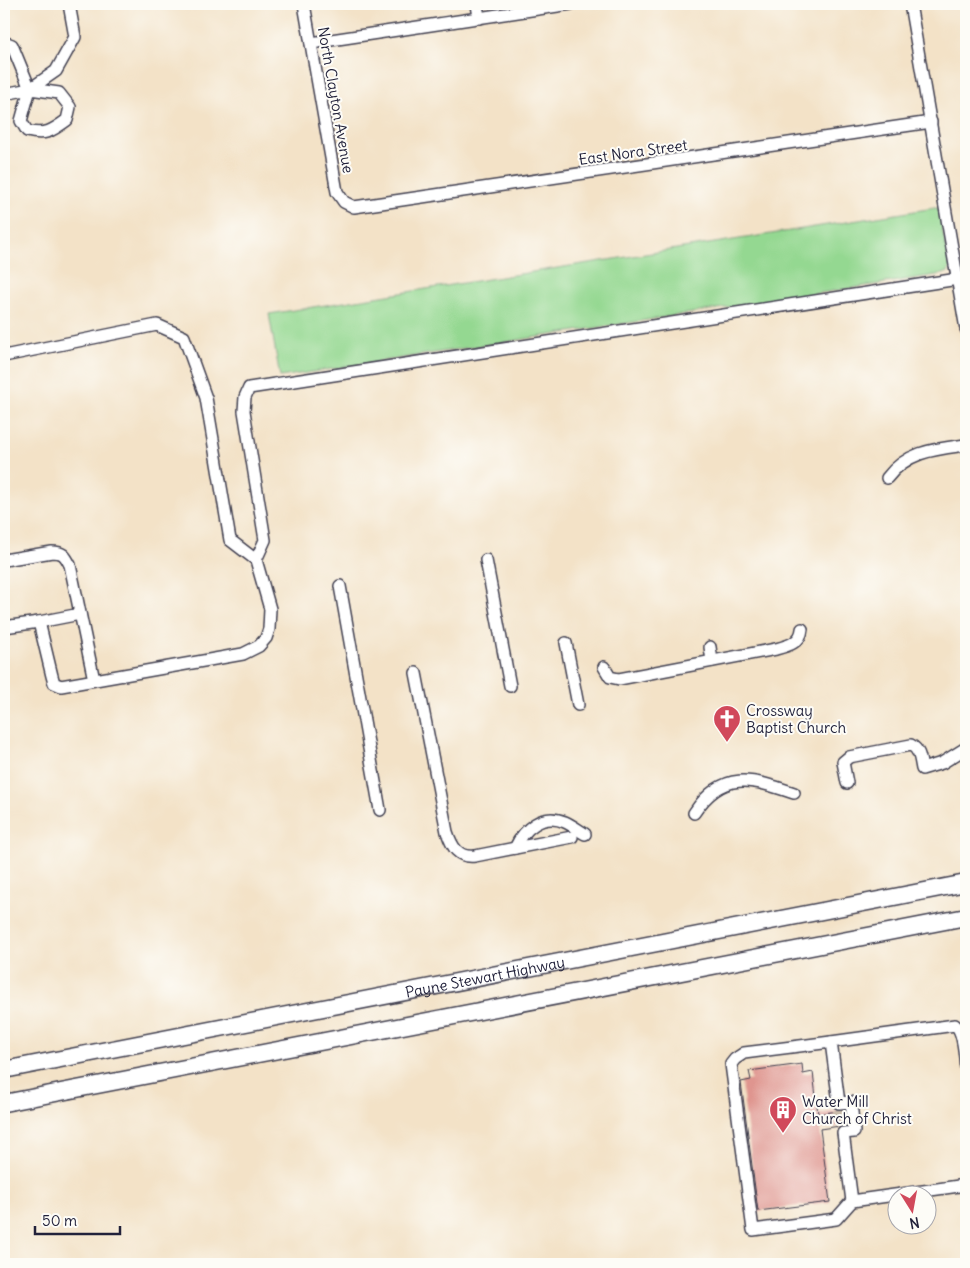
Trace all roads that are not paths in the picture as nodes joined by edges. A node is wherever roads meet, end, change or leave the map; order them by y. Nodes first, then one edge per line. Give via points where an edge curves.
1 (69, 4) edge
2 (304, 4) edge
3 (477, 4) edge
4 (571, 4) edge
5 (910, 4) edge
6 (480, 18) junction
7 (4, 42) edge
8 (311, 43) junction
9 (30, 90) junction
10 (4, 94) edge
11 (930, 122) junction
12 (342, 200) joint
13 (958, 279) junction
14 (966, 329) edge
15 (4, 356) edge
16 (966, 445) edge
17 (887, 478) dead end
18 (4, 560) edge
19 (256, 560) junction
20 (486, 560) dead end
21 (340, 586) dead end
22 (80, 614) junction
23 (39, 622) junction
24 (4, 628) edge
25 (802, 629) dead end
26 (566, 643) dead end
27 (710, 647) dead end
28 (712, 661) junction
29 (604, 667) dead end
30 (416, 673) dead end
31 (94, 680) junction
32 (510, 686) dead end
33 (578, 705) dead end
34 (966, 748) edge
35 (847, 783) dead end
36 (794, 794) dead end
37 (380, 810) dead end
38 (694, 813) dead end
39 (585, 834) dead end
40 (572, 837) dead end
41 (515, 848) junction
42 (966, 883) edge
43 (966, 917) edge
44 (831, 1042) junction
45 (4, 1070) edge
46 (966, 1070) edge
47 (4, 1103) edge
48 (966, 1185) edge
49 (852, 1201) junction

1 - 9 street via 75,37 56,71
2 - 8 street, North Clayton Avenue
3 - 6 street
4 - 6 street
5 - 11 street
6 - 8 street
7 - 9 street via 12,45
8 - 12 street, North Clayton Avenue via 337,192
9 - 9 street via 59,93 70,107 66,120 53,130 38,134 27,131 21,121
9 - 10 street
11 - 12 street, East Nora Street via 358,208
11 - 13 street
13 - 14 street
13 - 19 street via 249,388 244,411 265,540
15 - 19 street via 157,325 184,337 206,398 230,540
16 - 17 street via 915,455 901,463
18 - 22 street via 52,552 65,555
19 - 31 street via 270,609 269,629 259,646 243,654
20 - 32 street
21 - 37 street
22 - 23 street
22 - 31 street
23 - 24 street
23 - 31 street via 54,683 61,686
25 - 28 street via 800,637 787,646
26 - 33 street
27 - 28 street
28 - 29 street via 619,680 610,677
30 - 41 street via 452,844 460,854 468,856
34 - 35 street via 942,763 922,768 917,749 911,745 849,757 843,764
36 - 38 street via 757,782 725,784 709,794
39 - 41 street via 560,820 540,821 529,827
40 - 41 street
42 - 45 highway, Payne Stewart Highway
43 - 47 highway
44 - 46 street via 955,1025 961,1032
44 - 49 street via 839,1107 851,1102 854,1132 842,1130
44 - 49 street via 744,1053 732,1064 753,1230 836,1219
48 - 49 street

